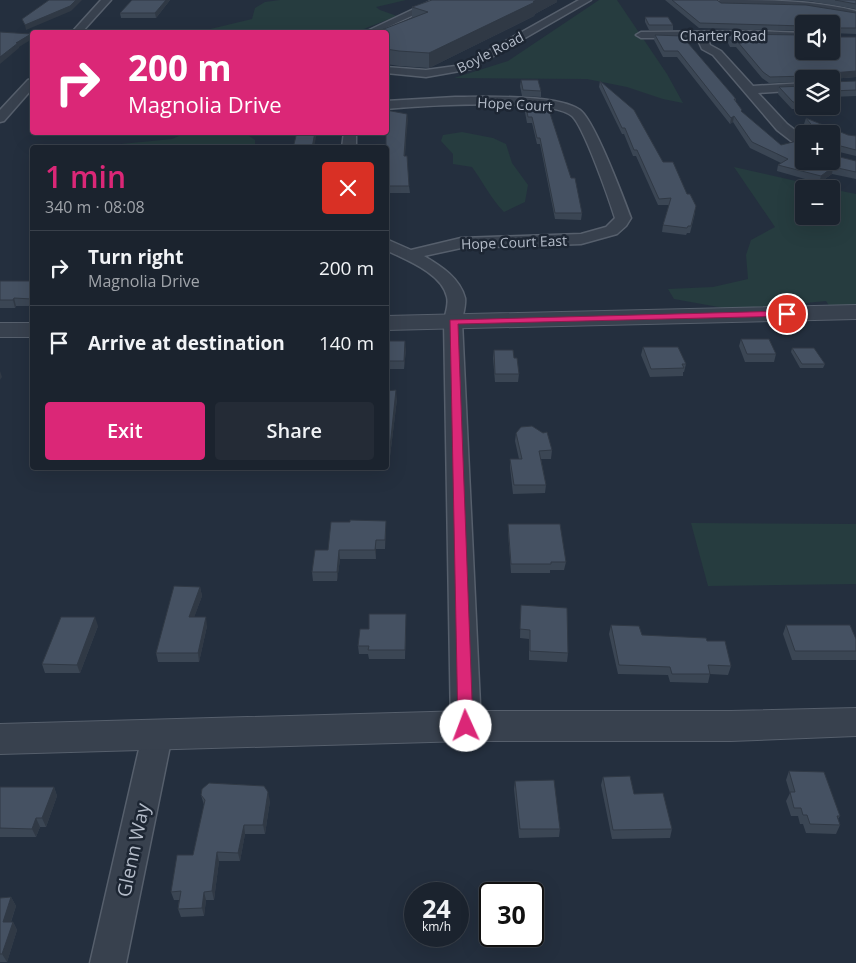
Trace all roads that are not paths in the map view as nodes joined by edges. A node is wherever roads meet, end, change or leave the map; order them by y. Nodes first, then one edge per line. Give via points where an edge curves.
1 (106, 0) edge
2 (441, 0) edge
3 (586, 0) edge
4 (834, 2) edge
5 (720, 3) edge
6 (856, 14) edge
7 (79, 30) edge
8 (374, 30) edge
9 (641, 35) dead end
10 (701, 35) junction
11 (795, 36) edge
12 (389, 70) edge
13 (30, 84) edge
14 (795, 87) edge
15 (750, 90) junction
16 (389, 105) edge
17 (0, 118) edge
18 (795, 137) edge
19 (618, 227) joint
20 (389, 245) edge
21 (410, 255) junction
22 (856, 312) edge
23 (453, 322) junction
24 (389, 323) edge
25 (0, 330) edge
26 (30, 330) edge
27 (856, 722) edge
28 (466, 726) junction
29 (157, 736) junction
30 (0, 739) edge
31 (108, 963) edge

1 - 7 street
2 - 8 street
3 - 12 street, Boyle Road via 466,67 448,73 420,75
4 - 5 street
4 - 6 street
9 - 10 street, Charter Road
10 - 11 street, Charter Road
10 - 15 street via 706,47 717,53
13 - 17 street
14 - 15 street
15 - 18 street
16 - 19 street, Hope Court via 536,103 574,112 585,127 619,205 623,218
19 - 21 street, Hope Court East via 581,239 461,243
20 - 21 street
21 - 23 street via 429,264 448,283 456,297
22 - 23 street
23 - 24 street
23 - 28 street
25 - 26 street
27 - 28 street via 731,726
28 - 29 street
29 - 30 street
29 - 31 street, Glenn Way

